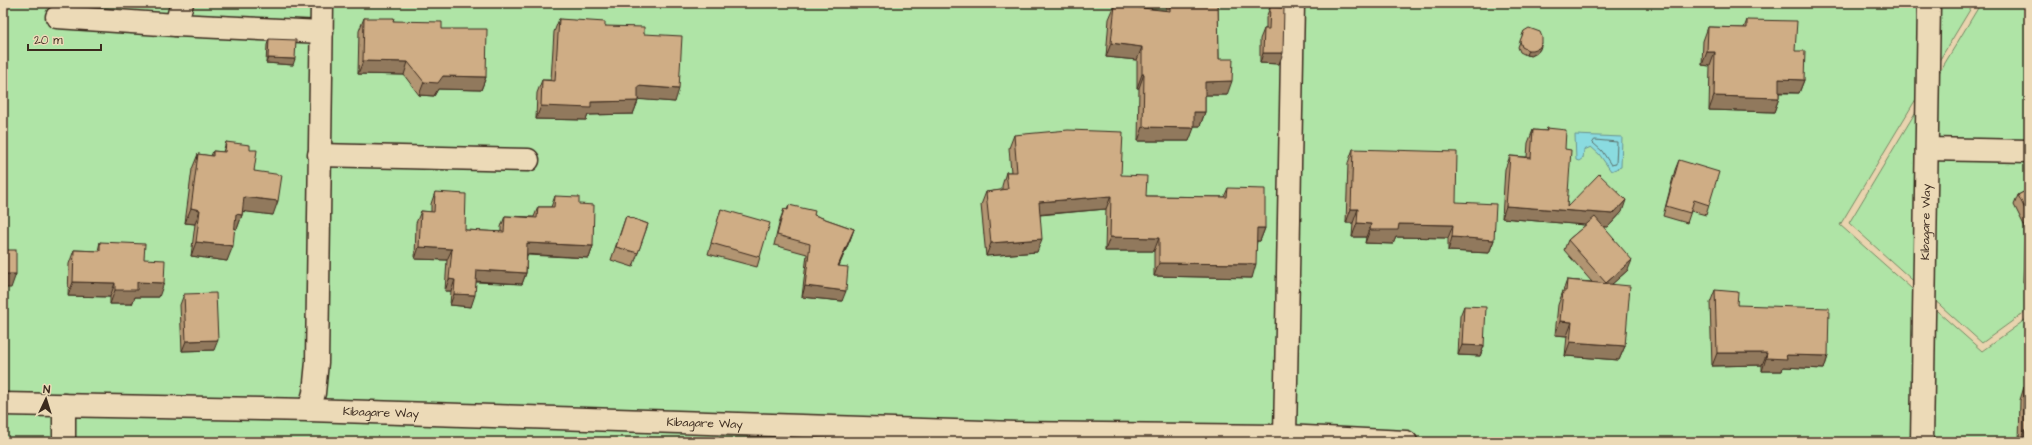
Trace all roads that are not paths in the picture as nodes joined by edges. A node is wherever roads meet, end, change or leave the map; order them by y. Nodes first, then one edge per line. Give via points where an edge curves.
1 (182, 3) edge
2 (322, 3) edge
3 (1293, 3) edge
4 (1930, 3) edge
5 (102, 12) edge
6 (57, 17) dead end
7 (176, 25) junction
8 (322, 32) junction
9 (1927, 149) junction
10 (2029, 151) edge
11 (319, 155) junction
12 (528, 160) dead end
13 (3, 404) edge
14 (64, 406) junction
15 (310, 410) junction
16 (1286, 436) junction
17 (64, 442) edge
18 (1406, 442) edge
19 (1922, 442) edge

1 - 7 street
2 - 8 street
3 - 16 street
4 - 9 street, Kibagare Way
5 - 6 street
5 - 7 street
7 - 8 street
8 - 11 street
9 - 10 street
9 - 19 street, Kibagare Way
11 - 12 street
11 - 15 street via 316,362
13 - 14 street, Kibagare Way
14 - 15 street, Kibagare Way
14 - 17 street
15 - 16 street, Kibagare Way via 1015,433
16 - 18 street, Kibagare Way

